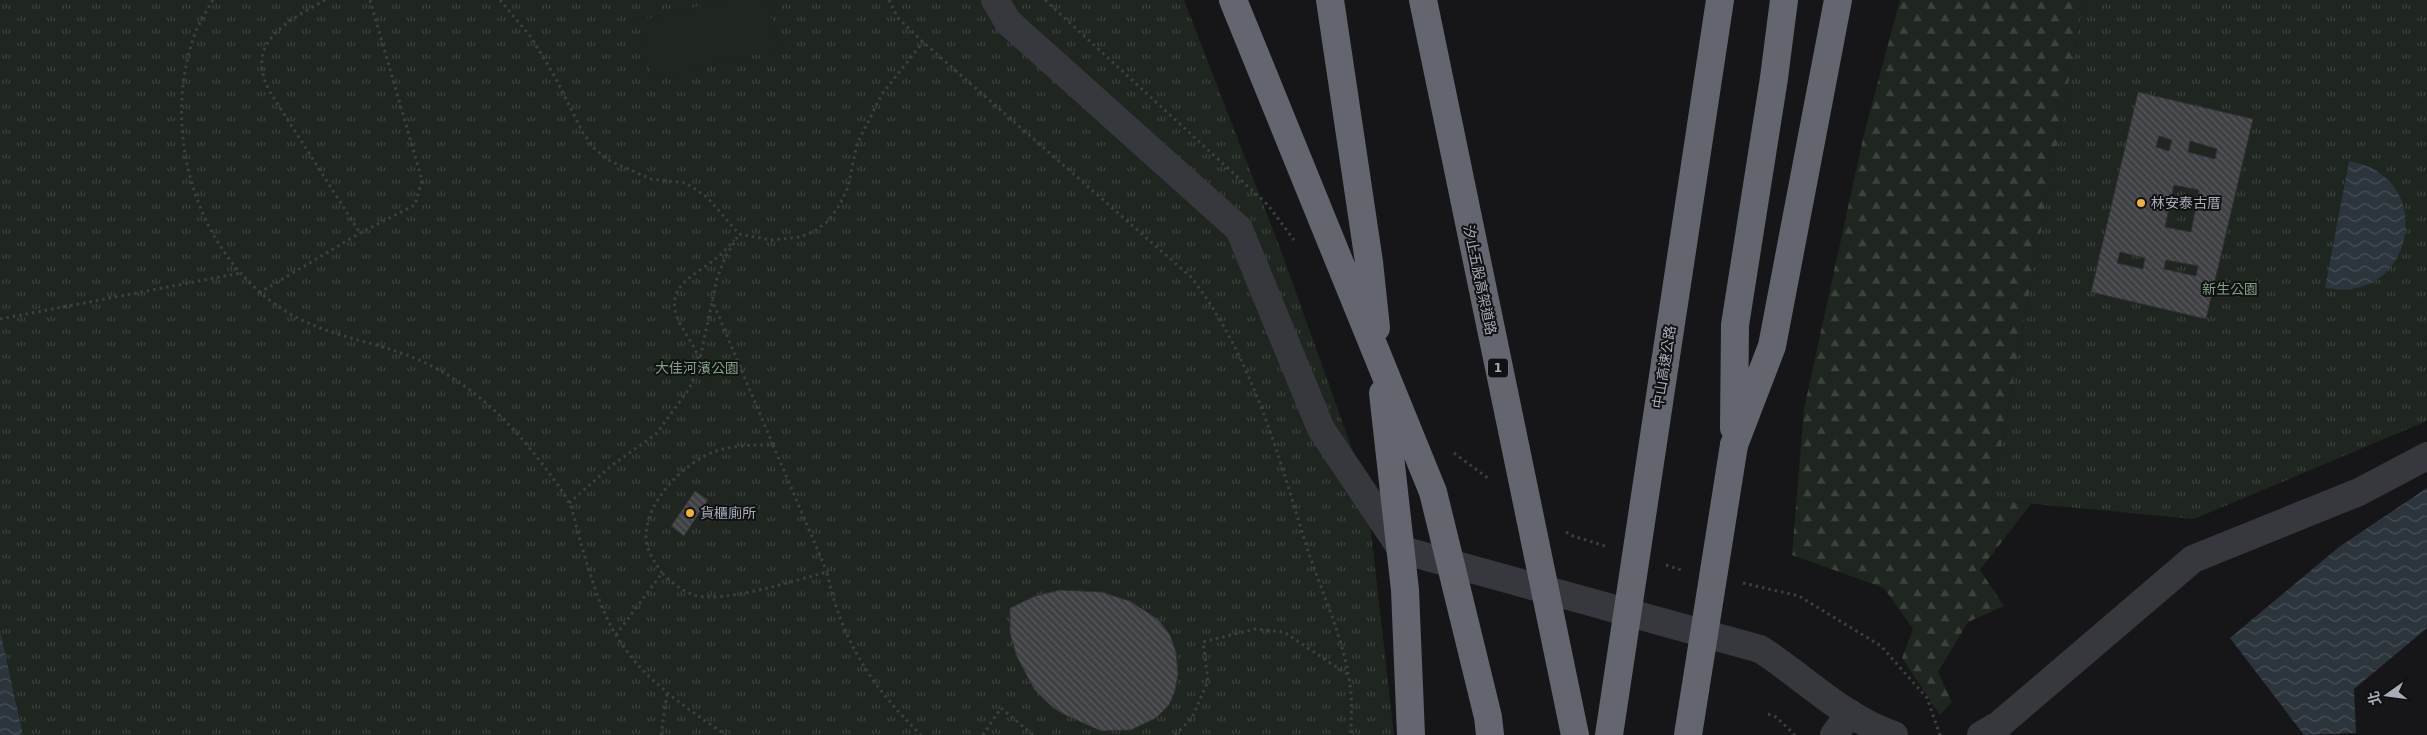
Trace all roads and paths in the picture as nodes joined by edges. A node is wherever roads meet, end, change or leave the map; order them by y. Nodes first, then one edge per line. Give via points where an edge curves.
1 (213, 0) edge
2 (325, 0) edge
3 (370, 0) edge
4 (500, 0) edge
5 (889, 0) edge
6 (995, 0) edge
7 (1233, 0) edge
8 (1330, 0) edge
9 (1423, 0) edge
10 (1720, 0) edge
11 (1784, 0) edge
12 (1838, 0) edge
13 (924, 42) junction
14 (360, 233) junction
15 (739, 234) junction
16 (241, 273) junction
17 (259, 293) junction
18 (712, 300) junction
19 (0, 319) edge
20 (699, 360) junction
21 (773, 445) junction
22 (1734, 445) junction
23 (2427, 456) edge
24 (569, 503) junction
25 (826, 572) junction
26 (662, 573) junction
27 (616, 635) junction
28 (1348, 674) junction
29 (667, 693) junction
30 (1850, 713) junction
31 (1768, 714) dead end
32 (661, 735) edge
33 (726, 735) edge
34 (921, 735) edge
35 (983, 735) edge
36 (1033, 735) edge
37 (1175, 735) edge
38 (1351, 735) edge
39 (1411, 735) edge
40 (1490, 735) edge
41 (1575, 735) edge
42 (1609, 735) edge
43 (1688, 735) edge
44 (1795, 735) edge
45 (1834, 735) edge
46 (1894, 735) edge
47 (1981, 735) edge

1 - 16 path via 196,31 185,77 182,117 185,160 200,209 223,252
2 - 14 path via 273,34 262,56 262,70 270,92
3 - 14 path via 422,180 415,205
4 - 15 path via 531,37 594,148 623,168 651,180 686,183 707,197
5 - 13 path via 898,18
6 - 30 lane via 1008,22 1239,229 1321,429 1402,550 1760,649
7 - 40 highway, bridge via 1434,492
8 - 39 highway, bridge via 1369,262 1404,580
9 - 41 highway, 汐止五股高架道路 / 1, bridge
10 - 42 highway, 中山高速公路, bridge
11 - 22 highway via 1735,326
12 - 22 highway via 1772,346
13 - 15 path via 882,94 857,144 848,187 828,220 815,230 786,240
13 - 28 path via 1191,277 1209,300 1225,327 1267,422
14 - 17 path
15 - 18 path via 726,256
15 - 20 path via 714,260 689,276 677,293 676,312
16 - 17 path
16 - 19 path
17 - 24 path via 306,322 442,370 481,398 522,438
18 - 20 path
18 - 21 path
20 - 24 path via 689,389 656,434 611,466
21 - 25 path
21 - 26 path via 734,447 704,456 685,470 656,500 646,538 651,556
22 - 43 highway, bridge
23 - 47 lane via 2359,492 2193,559 2000,724
24 - 27 path via 601,606
25 - 26 path via 738,594 708,596 683,590
25 - 34 path via 835,607 852,646 884,695
26 - 27 path
27 - 29 path via 633,660
28 - 37 path via 1284,632 1254,629 1203,642 1208,681 1192,718
28 - 38 path
29 - 32 path
29 - 33 path
30 - 45 lane
30 - 46 lane via 1872,728
31 - 44 path via 1776,717
35 - 36 path via 1001,708

